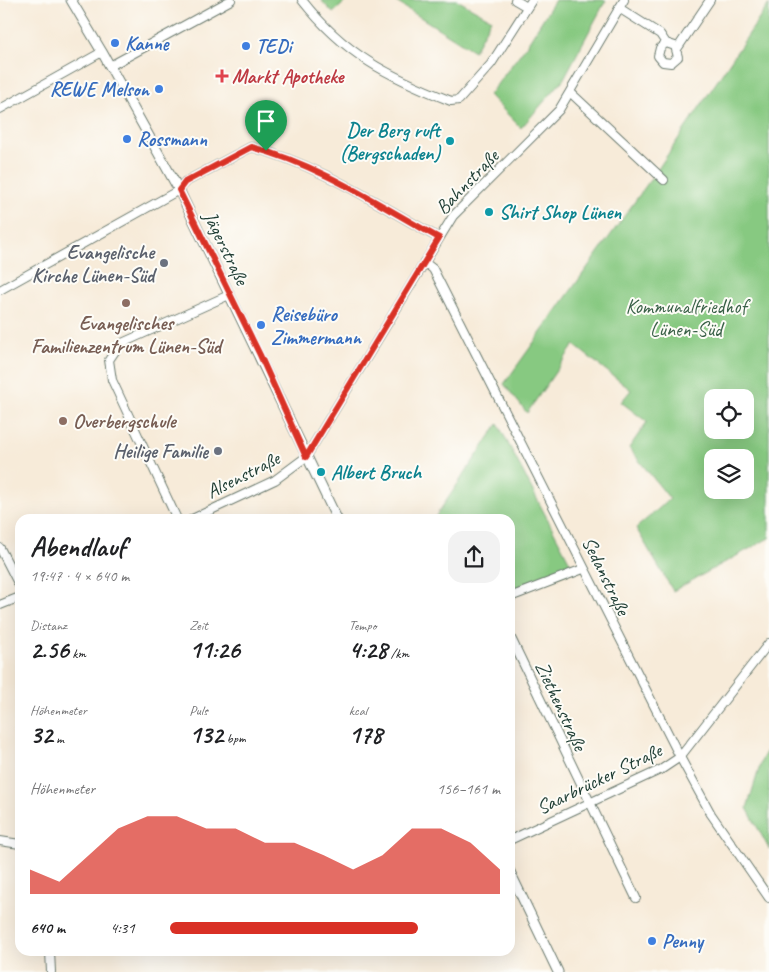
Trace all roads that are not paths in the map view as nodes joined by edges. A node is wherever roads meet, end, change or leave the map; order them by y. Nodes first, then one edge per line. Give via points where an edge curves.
1 (71, 0) edge
2 (231, 0) edge
3 (302, 0) edge
4 (515, 0) edge
5 (624, 0) edge
6 (710, 0) edge
7 (529, 4) edge
8 (619, 8) junction
9 (666, 43) junction
10 (677, 49) junction
11 (102, 52) junction
12 (110, 66) junction
13 (571, 93) junction
14 (0, 109) edge
15 (664, 180) dead end
16 (179, 190) junction
17 (439, 238) junction
18 (424, 262) junction
19 (0, 290) edge
20 (229, 295) junction
21 (306, 457) junction
22 (175, 514) edge
23 (203, 514) edge
24 (334, 514) edge
25 (0, 548) edge
26 (583, 569) junction
27 (15, 577) edge
28 (515, 595) edge
29 (15, 599) edge
30 (0, 605) edge
31 (769, 643) edge
32 (515, 647) edge
33 (680, 757) junction
34 (589, 802) junction
35 (515, 838) edge
36 (0, 840) edge
37 (15, 843) edge
38 (515, 890) edge
39 (636, 898) dead end
40 (769, 898) edge
41 (50, 956) edge
42 (51, 972) edge
43 (558, 972) edge

1 - 11 street, Jägerstraße
2 - 12 street
3 - 7 street via 355,54 403,82 451,100 459,100 491,64
4 - 7 street
5 - 8 street, Bahnstraße
6 - 10 street
8 - 9 street via 660,34
8 - 13 street, Bahnstraße
9 - 10 street
9 - 10 street via 658,52 663,62 671,64 675,61 679,53
11 - 12 street, Jägerstraße
11 - 14 street
12 - 16 street, Jägerstraße
13 - 15 street
13 - 17 street, Bahnstraße via 548,124 458,209
16 - 17 street via 185,182 251,147 327,177
16 - 19 street
16 - 20 street, Jägerstraße
17 - 18 street, Bahnstraße
18 - 21 street, Bahnstraße
18 - 26 street, Sedanstraße via 436,274 548,493
20 - 21 street, Jägerstraße
20 - 22 street via 120,344 109,360 114,386
21 - 23 street, Alsenstraße via 275,480
21 - 24 street, Jägerstraße
25 - 27 street
26 - 28 street
26 - 33 street, Sedanstraße
29 - 30 street
31 - 33 street, Saarbrücker Straße
32 - 34 street, Ziethenstraße
33 - 34 street, Saarbrücker Straße via 662,769
33 - 40 street, Sedanstraße via 711,814
34 - 35 street, Saarbrücker Straße
34 - 39 street, Ziethenstraße
36 - 37 street
38 - 43 street
41 - 42 street

